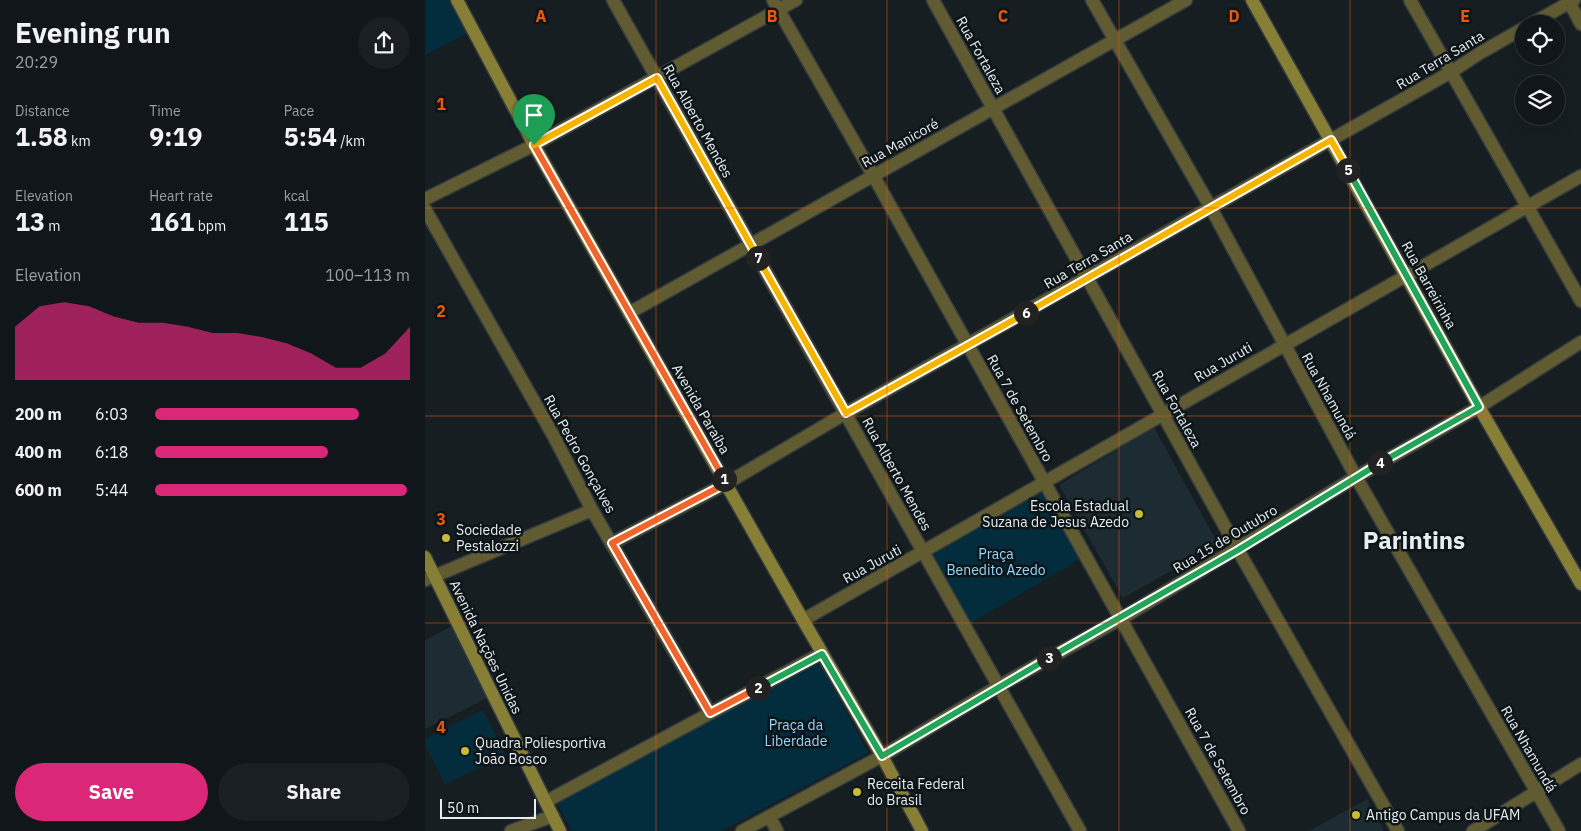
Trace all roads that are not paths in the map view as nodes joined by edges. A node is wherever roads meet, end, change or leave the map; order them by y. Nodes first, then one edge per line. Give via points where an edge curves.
1 (457, 0) edge
2 (613, 0) edge
3 (797, 0) edge
4 (933, 0) edge
5 (1092, 0) edge
6 (1186, 0) edge
7 (1252, 0) edge
8 (1410, 0) edge
9 (1571, 1) edge
10 (776, 5) edge
11 (1547, 15) edge
12 (1581, 24) edge
13 (1515, 33) edge
14 (1115, 41) junction
15 (1451, 72) junction
16 (657, 78) junction
17 (993, 108) junction
18 (1331, 140) junction
19 (534, 145) junction
20 (873, 175) junction
21 (1581, 176) edge
22 (425, 199) edge
23 (1211, 208) junction
24 (1529, 208) junction
25 (425, 209) edge
26 (751, 246) junction
27 (1407, 276) junction
28 (1087, 279) junction
29 (1581, 301) edge
30 (629, 313) junction
31 (1581, 342) edge
32 (1283, 344) junction
33 (968, 345) junction
34 (1479, 407) junction
35 (846, 413) junction
36 (1163, 415) junction
37 (1356, 477) junction
38 (1044, 482) junction
39 (727, 483) junction
40 (592, 510) junction
41 (612, 543) junction
42 (1238, 550) junction
43 (923, 552) junction
44 (425, 557) edge
45 (430, 578) edge
46 (1581, 584) edge
47 (1122, 618) junction
48 (803, 620) junction
49 (822, 654) junction
50 (999, 686) junction
51 (710, 713) junction
52 (882, 756) junction
53 (1581, 764) edge
54 (1536, 791) junction
55 (547, 801) junction
56 (553, 816) junction
57 (770, 817) junction
58 (511, 831) edge
59 (560, 831) edge
60 (742, 831) edge
61 (777, 831) edge
62 (922, 831) edge
63 (1080, 831) edge
64 (1239, 831) edge
65 (1398, 831) edge
66 (1473, 831) edge
67 (1559, 831) edge

1 - 19 street, Avenida Paraíba
2 - 16 street, Rua Alberto Mendes
3 - 10 street
4 - 17 street, Rua Fortaleza
5 - 14 street, Rua Nhamundá
6 - 14 street, Rua Manicoré
7 - 18 street, Rua Barreirinha
8 - 15 street
9 - 11 street
9 - 12 street
10 - 16 street
10 - 20 street, Rua 7 de Setembro
13 - 15 street, Rua Terra Santa
14 - 17 street, Rua Manicoré
14 - 23 street, Rua Nhamundá
15 - 18 street, Rua Terra Santa
15 - 24 street
16 - 19 street
16 - 26 street, Rua Alberto Mendes
17 - 20 street, Rua Manicoré
17 - 28 street, Rua Fortaleza
18 - 23 street, Rua Terra Santa
18 - 27 street, Rua Barreirinha
19 - 22 street
19 - 30 street, Avenida Paraíba
20 - 26 street, Rua Manicoré
20 - 33 street, Rua 7 de Setembro
21 - 24 street, Rua Juruti
23 - 28 street, Rua Terra Santa
23 - 32 street, Rua Nhamundá
24 - 27 street, Rua Juruti
24 - 29 street
25 - 40 street, Rua Pedro Gonçalves
26 - 30 street, Rua Manicoré
26 - 35 street, Rua Alberto Mendes
27 - 32 street, Rua Juruti
27 - 34 street, Rua Barreirinha
28 - 33 street, Rua Terra Santa
28 - 36 street, Rua Fortaleza
30 - 39 street, Avenida Paraíba
31 - 34 street, Rua 15 de Outubro
32 - 36 street, Rua Juruti
32 - 37 street, Rua Nhamundá
33 - 35 street, Rua Terra Santa
33 - 38 street, Rua 7 de Setembro
34 - 37 street, Rua 15 de Outubro
34 - 46 street, Rua Barreirinha
35 - 39 street, Rua Terra Santa
35 - 43 street, Rua Alberto Mendes
36 - 38 street, Rua Juruti
36 - 42 street, Rua Fortaleza
37 - 42 street, Rua 15 de Outubro
37 - 54 street, Rua Nhamundá
38 - 43 street, Rua Juruti
38 - 47 street, Rua 7 de Setembro
39 - 41 street, Rua Terra Santa
39 - 48 street, Avenida Paraíba
40 - 41 street, Rua Pedro Gonçalves
40 - 45 street
41 - 51 street, Rua Pedro Gonçalves
42 - 47 street, Rua 15 de Outubro
42 - 65 street, Rua Fortaleza
43 - 48 street, Rua Juruti
43 - 50 street, Rua Alberto Mendes
44 - 45 street, Avenida Nações Unidas
45 - 55 street, Avenida Nações Unidas
47 - 50 street, Rua 15 de Outubro
47 - 64 street, Rua 7 de Setembro
48 - 49 street, Avenida Paraíba
49 - 51 street
49 - 52 street, Avenida Paraíba
50 - 52 street, Rua 15 de Outubro
50 - 63 street, Rua Alberto Mendes
51 - 55 street
52 - 57 street, Rua 15 de Outubro
52 - 62 street, Avenida Paraíba
53 - 54 street
54 - 66 street
54 - 67 street, Rua Nhamundá
55 - 56 street, Avenida Nações Unidas
56 - 58 street
56 - 59 street, Avenida Nações Unidas
57 - 60 street, Rua 15 de Outubro
57 - 61 street

